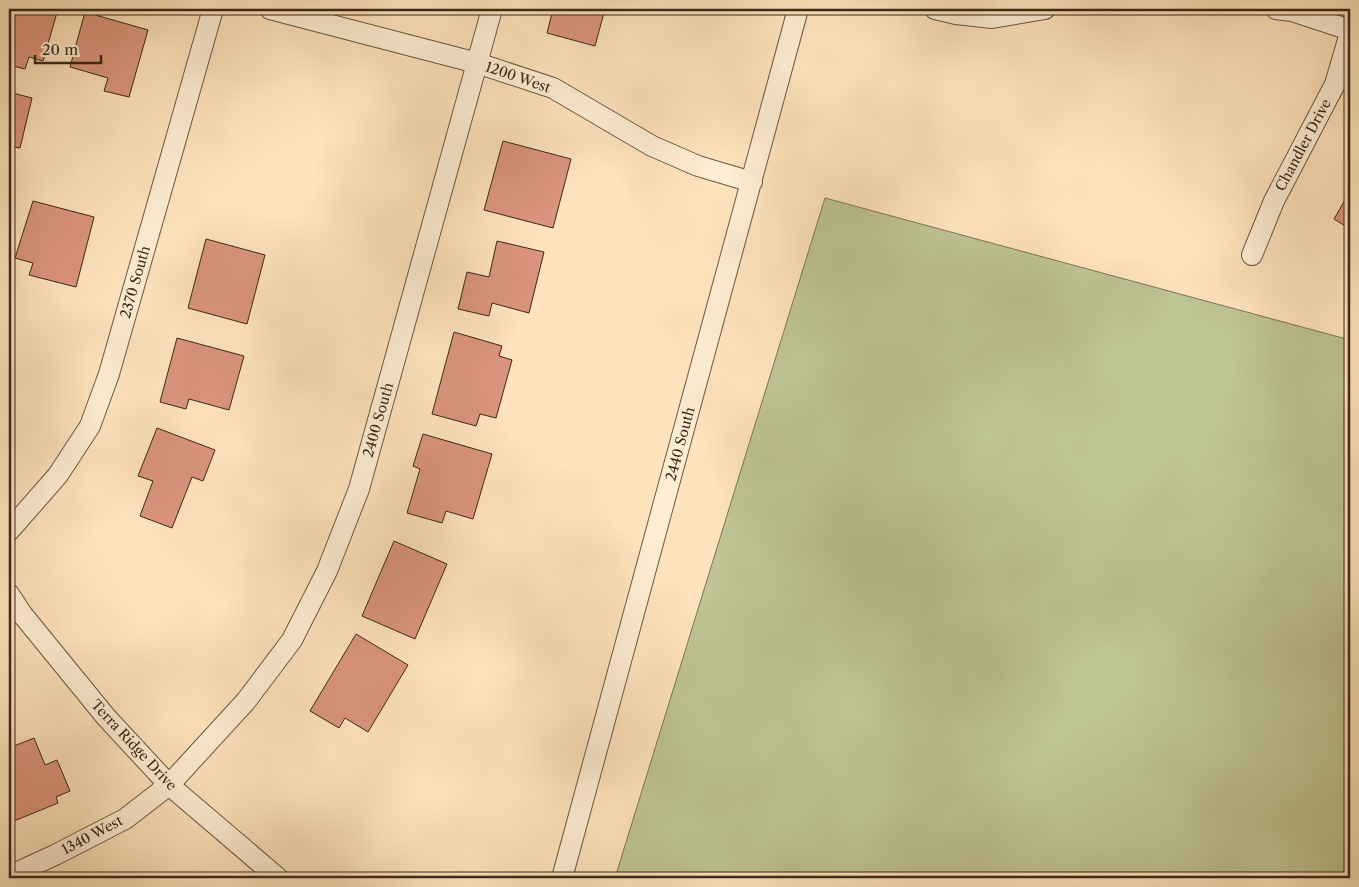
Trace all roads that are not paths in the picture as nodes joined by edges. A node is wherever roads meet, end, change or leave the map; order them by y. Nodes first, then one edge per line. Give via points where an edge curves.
1 (213, 9) edge
2 (270, 9) edge
3 (492, 9) edge
4 (798, 9) edge
5 (935, 9) edge
6 (1046, 9) edge
7 (1276, 9) edge
8 (1350, 31) edge
9 (477, 63) junction
10 (752, 182) junction
11 (1252, 255) dead end
12 (9, 531) edge
13 (9, 594) edge
14 (170, 785) junction
15 (9, 876) edge
16 (278, 878) edge
17 (562, 878) edge

1 - 12 street, 2370 South via 109,374 90,426 58,475
2 - 9 street, 1200 West
3 - 9 street, 2400 South
4 - 10 street, 2440 South
5 - 6 street via 992,18
7 - 8 street via 1292,11
8 - 11 street, Chandler Drive via 1335,84 1274,201
9 - 10 street, 1200 West via 553,88 652,146 698,166
9 - 14 street, 2400 South via 359,489 327,571 292,640 246,701
10 - 17 street, 2440 South
13 - 14 street, Terra Ridge Drive via 106,717
14 - 15 street, 1340 West via 125,819
14 - 16 street, Terra Ridge Drive

